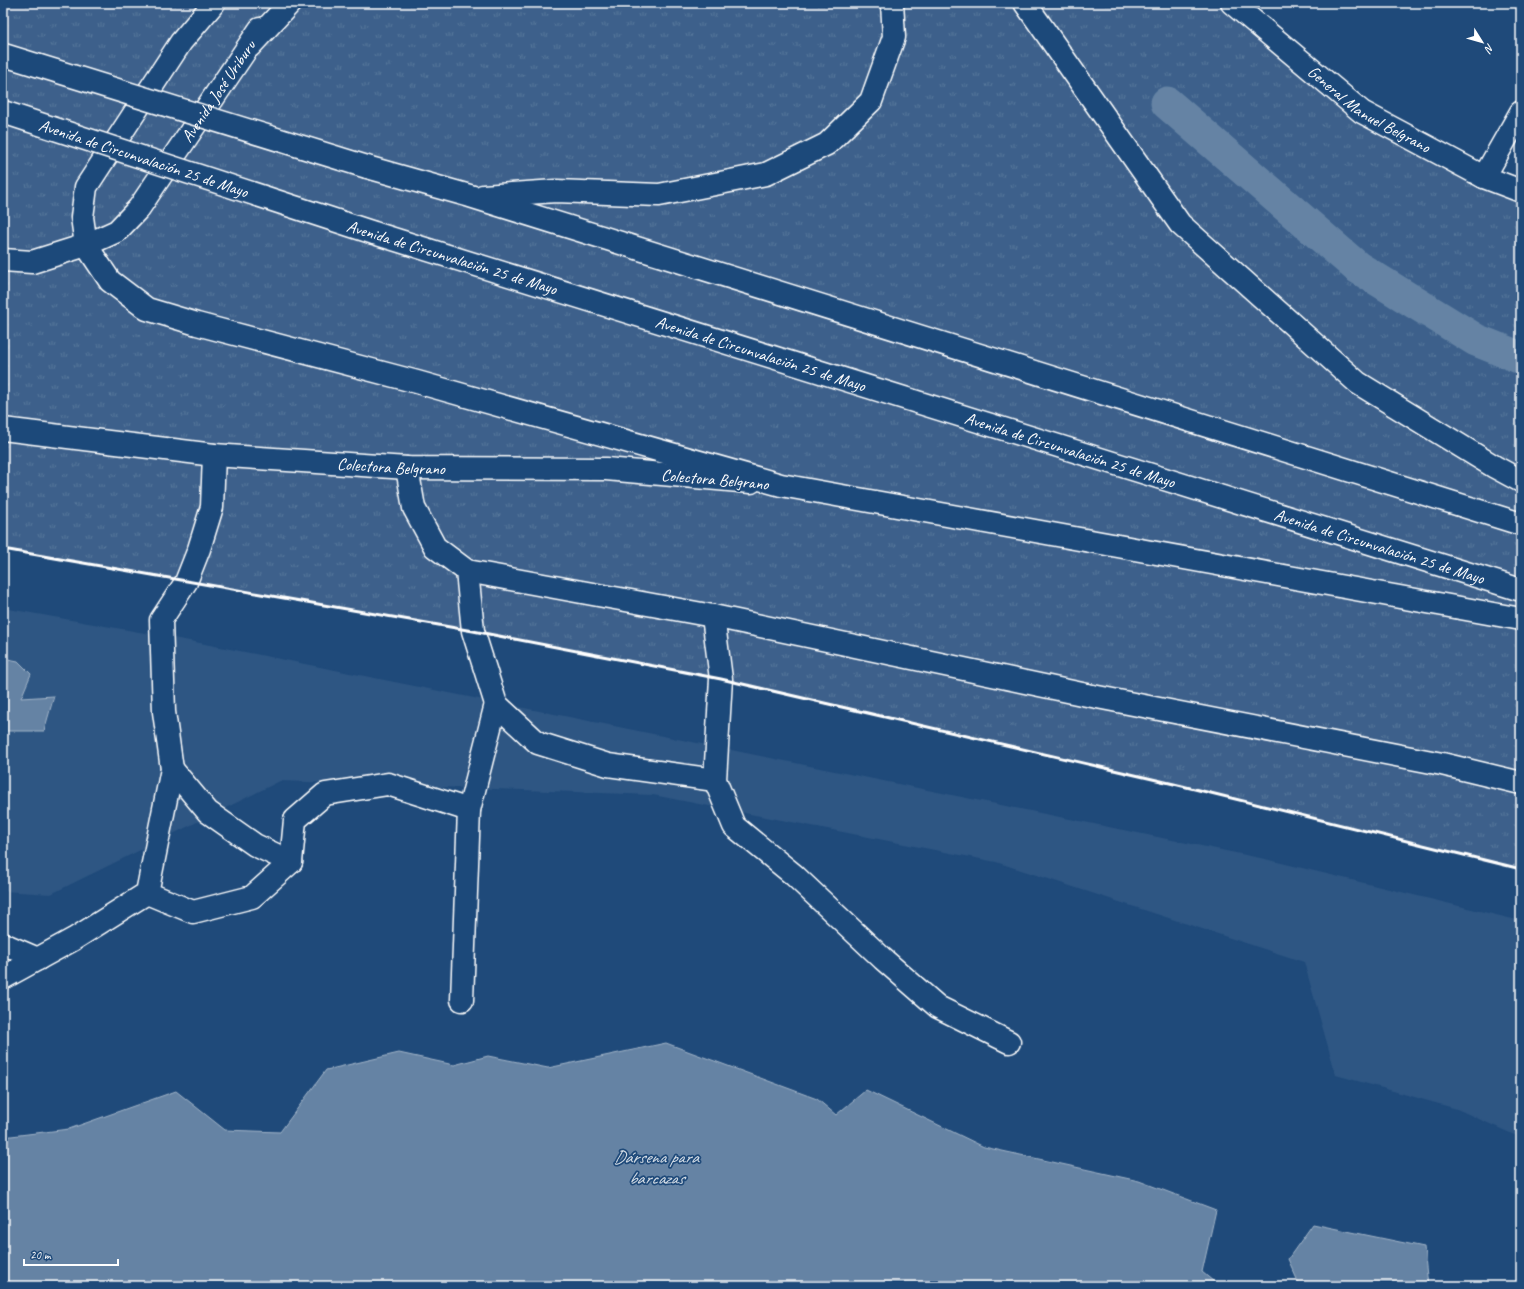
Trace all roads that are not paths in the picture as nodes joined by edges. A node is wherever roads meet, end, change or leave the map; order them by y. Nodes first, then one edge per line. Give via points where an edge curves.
1 (214, 3) edge
2 (277, 3) edge
3 (290, 3) edge
4 (892, 3) edge
5 (1025, 3) edge
6 (1232, 3) edge
7 (250, 46) junction
8 (3, 55) edge
9 (3, 112) edge
10 (1521, 112) edge
11 (1484, 177) junction
12 (1521, 191) edge
13 (470, 196) junction
14 (86, 245) junction
15 (3, 260) edge
16 (3, 429) edge
17 (214, 455) junction
18 (407, 468) junction
19 (1521, 481) edge
20 (781, 485) junction
21 (1521, 524) edge
22 (467, 572) junction
23 (1521, 590) edge
24 (713, 616) junction
25 (1521, 619) edge
26 (496, 704) junction
27 (172, 769) junction
28 (715, 780) junction
29 (1521, 783) edge
30 (469, 810) junction
31 (291, 862) junction
32 (147, 894) junction
33 (3, 944) edge
34 (38, 959) junction
35 (3, 978) edge
36 (462, 1000) dead end
37 (1009, 1042) dead end

1 - 14 main road via 181,42 86,187 82,217
2 - 7 main road, Avenida José Uriburu
3 - 7 main road
4 - 13 main road via 894,37 871,100 827,144 766,174 660,196 556,191
5 - 19 main road via 1180,224 1358,382 1495,468
6 - 11 main road, General Manuel Belgrano via 1362,112
7 - 14 main road, Avenida José Uriburu via 139,208 116,231
8 - 13 main road, bridge
9 - 23 main road, Avenida de Circunvalación 25 de Mayo, bridge via 374,233
10 - 11 main road
11 - 12 main road, General Manuel Belgrano
13 - 21 main road
14 - 15 main road, Avenida José Uriburu via 32,262
14 - 20 main road via 110,281 147,309
16 - 17 main road, Colectora Belgrano
17 - 18 main road, Colectora Belgrano
17 - 27 main road via 212,507 199,549 186,582 160,620 164,712
18 - 20 main road, Colectora Belgrano via 606,469
18 - 22 main road via 414,508 435,547
20 - 25 main road
22 - 24 main road
22 - 26 main road via 473,631
24 - 28 main road via 721,679
24 - 29 main road via 1082,694 1442,764
26 - 28 main road via 538,743 608,765
26 - 30 main road
27 - 31 main road via 208,812 255,845
27 - 32 main road
28 - 37 main road via 734,826 794,875 938,1007
30 - 31 main road via 388,784 325,794 295,820
30 - 36 main road
31 - 32 main road via 252,898 193,912
32 - 34 main road
33 - 34 main road
34 - 35 main road

